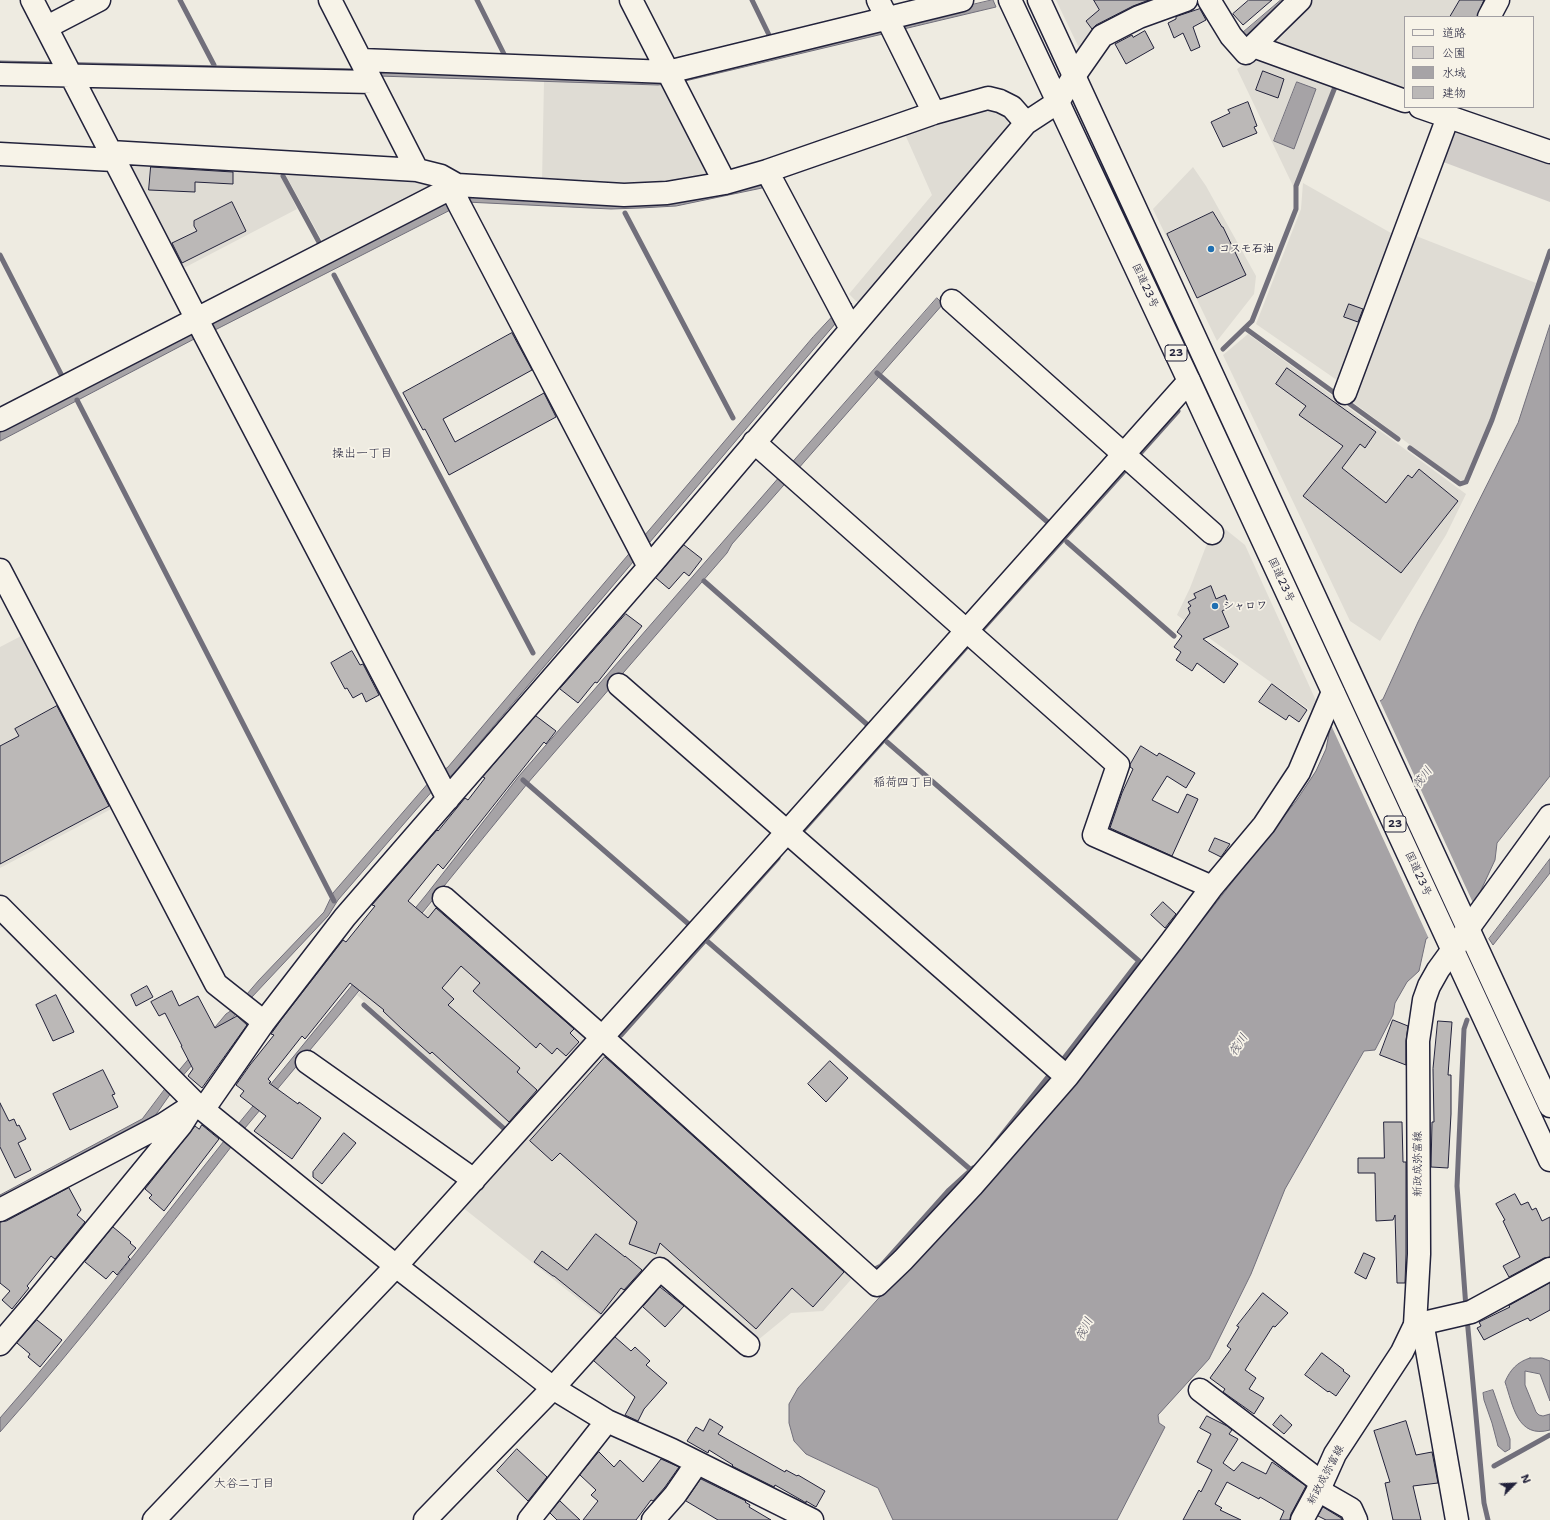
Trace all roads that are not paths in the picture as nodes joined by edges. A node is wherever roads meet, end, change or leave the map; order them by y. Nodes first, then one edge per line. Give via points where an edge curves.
1 (32, 0) edge
2 (99, 0) edge
3 (330, 0) edge
4 (631, 0) edge
5 (962, 0) edge
6 (1010, 0) edge
7 (1039, 0) edge
8 (1186, 0) edge
9 (1209, 0) edge
10 (1300, 0) edge
11 (1498, 0) edge
12 (1490, 16) edge
13 (888, 18) edge
14 (46, 27) junction
15 (1253, 46) junction
16 (367, 71) junction
17 (0, 74) edge
18 (70, 76) junction
19 (1074, 76) junction
20 (671, 77) junction
21 (1404, 101) edge
22 (1058, 102) junction
23 (1435, 111) edge
24 (934, 113) junction
25 (1026, 123) junction
26 (1550, 152) edge
27 (0, 154) edge
28 (112, 156) junction
29 (417, 170) junction
30 (767, 171) junction
31 (725, 183) junction
32 (457, 195) junction
33 (952, 301) dead end
34 (845, 317) junction
35 (200, 327) junction
36 (1189, 381) junction
37 (1345, 393) dead end
38 (0, 420) edge
39 (754, 442) junction
40 (1124, 454) junction
41 (1212, 533) dead end
42 (646, 561) junction
43 (0, 570) edge
44 (966, 630) junction
45 (619, 685) dead end
46 (1336, 700) junction
47 (441, 786) junction
48 (1550, 816) edge
49 (788, 832) junction
50 (1212, 887) junction
51 (444, 898) dead end
52 (0, 907) edge
53 (1467, 925) junction
54 (1451, 945) junction
55 (264, 1022) junction
56 (603, 1038) junction
57 (307, 1062) dead end
58 (1067, 1077) junction
59 (1550, 1106) edge
60 (199, 1107) junction
61 (1550, 1160) edge
62 (474, 1180) junction
63 (0, 1210) edge
64 (396, 1266) junction
65 (1550, 1269) edge
66 (1415, 1325) junction
67 (0, 1344) edge
68 (748, 1345) dead end
69 (553, 1388) junction
70 (1200, 1390) dead end
71 (607, 1421) junction
72 (697, 1463) junction
73 (1320, 1487) junction
74 (154, 1520) edge
75 (425, 1520) edge
76 (529, 1520) edge
77 (653, 1520) edge
78 (812, 1520) edge
79 (1302, 1520) edge
80 (1356, 1520) edge
81 (1457, 1520) edge

1 - 14 main road
2 - 14 main road
3 - 16 main road
4 - 20 main road
5 - 13 main road
6 - 22 main road, 国道23号 / 23
7 - 19 main road, 国道23号 / 23
8 - 19 main road via 1138,17 1102,36
9 - 15 main road via 1231,36 1246,53
10 - 15 main road
11 - 12 main road
13 - 20 main road
13 - 24 main road
14 - 18 main road
15 - 21 main road
16 - 18 main road
16 - 20 main road
16 - 29 main road
17 - 18 main road
18 - 28 main road
19 - 22 main road
19 - 53 main road, 国道23号 / 23
20 - 31 main road
22 - 25 main road
22 - 36 main road, 国道23号 / 23
23 - 26 main road
23 - 37 main road
24 - 25 main road via 988,98 1012,107
24 - 30 main road
25 - 34 main road
27 - 28 main road
28 - 29 main road
28 - 35 main road
29 - 32 main road via 441,176
30 - 31 main road
30 - 34 main road
31 - 32 main road via 667,193 624,195
32 - 35 main road
32 - 42 main road
33 - 40 main road
34 - 39 main road
35 - 38 main road
35 - 47 main road
36 - 40 main road
36 - 46 main road, 国道23号 / 23
39 - 42 main road
39 - 44 main road
40 - 41 main road
40 - 44 main road
42 - 47 main road
43 - 55 main road via 216,984
44 - 49 main road
44 - 50 main road via 1118,765 1094,835
45 - 49 main road
46 - 50 main road via 1299,772 1264,826
46 - 54 main road, 国道23号 / 23
47 - 55 main road
48 - 53 main road, 新政成弥富線
49 - 56 main road
49 - 58 main road
50 - 58 main road
51 - 56 main road
52 - 60 main road
53 - 54 main road, 新政成弥富線
53 - 59 main road, 国道23号 / 23
54 - 61 main road, 国道23号 / 23
54 - 66 main road, 新政成弥富線 via 1424,1000 1418,1041 1419,1254
55 - 60 main road
56 - 58 main road via 877,1285 967,1191
56 - 62 main road
57 - 62 main road
60 - 63 main road
60 - 64 main road
60 - 67 main road via 181,1125
62 - 64 main road
64 - 69 main road
64 - 74 main road
65 - 66 main road via 1465,1313
66 - 73 main road, 新政成弥富線 via 1402,1352 1335,1454
66 - 81 main road via 1424,1333
68 - 69 main road via 660,1269
69 - 71 main road
69 - 75 main road
70 - 73 main road
71 - 72 main road
71 - 76 main road
72 - 77 main road via 675,1495
72 - 78 main road
73 - 79 main road, 新政成弥富線
73 - 80 main road via 1351,1509

